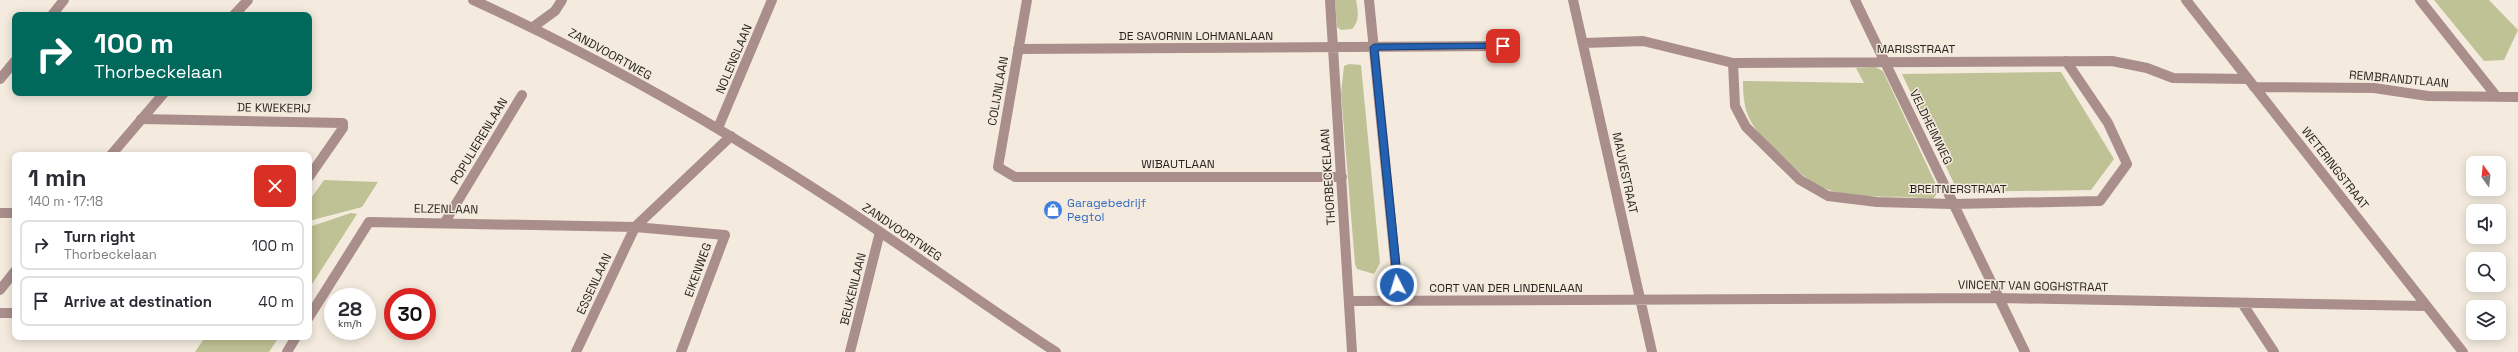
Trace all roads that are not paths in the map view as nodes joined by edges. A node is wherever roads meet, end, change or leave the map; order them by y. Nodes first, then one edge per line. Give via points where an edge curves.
1 (64, 0) edge
2 (248, 0) edge
3 (473, 0) edge
4 (562, 0) edge
5 (772, 0) edge
6 (1027, 0) edge
7 (1330, 0) edge
8 (1369, 0) edge
9 (1573, 0) edge
10 (1855, 0) edge
11 (2186, 0) edge
12 (2420, 0) edge
13 (54, 12) edge
14 (237, 12) edge
15 (534, 27) junction
16 (1584, 43) junction
17 (1333, 46) junction
18 (1503, 46) dead end
19 (1374, 47) junction
20 (1018, 49) junction
21 (1885, 61) junction
22 (2066, 61) junction
23 (1733, 63) junction
24 (12, 65) edge
25 (0, 79) edge
26 (2251, 83) junction
27 (522, 95) dead end
28 (161, 96) edge
29 (2518, 96) edge
30 (2497, 97) junction
31 (141, 119) junction
32 (718, 128) junction
33 (731, 136) junction
34 (114, 152) edge
35 (312, 173) edge
36 (1015, 177) joint
37 (1342, 177) junction
38 (1953, 204) junction
39 (0, 213) edge
40 (12, 213) edge
41 (445, 222) junction
42 (635, 227) junction
43 (880, 232) junction
44 (12, 275) edge
45 (0, 290) edge
46 (1999, 298) junction
47 (1639, 300) junction
48 (1350, 301) junction
49 (1399, 301) junction
50 (2242, 303) junction
51 (2426, 306) junction
52 (312, 312) edge
53 (0, 313) edge
54 (12, 313) edge
55 (294, 340) edge
56 (287, 352) edge
57 (576, 352) edge
58 (681, 352) edge
59 (850, 352) edge
60 (1056, 352) edge
61 (1352, 352) edge
62 (1652, 352) edge
63 (2025, 352) edge
64 (2274, 352) edge
65 (2463, 352) edge

1 - 13 street
2 - 14 street
3 - 15 street, ZANDVOORTWEG
4 - 15 street via 555,11
5 - 32 street, NOLENSLAAN
6 - 20 street, COLIJNLAAN
7 - 17 street, THORBECKELAAN
8 - 19 street
9 - 16 street, MAUVESTRAAT
10 - 21 street, VELDHEIMWEG
11 - 26 street, WETERINGSTRAAT
12 - 30 street
15 - 32 street, ZANDVOORTWEG
16 - 23 street, MARISSTRAAT via 1643,41
16 - 47 street, MAUVESTRAAT
17 - 19 street, DE SAVORNIN LOHMANLAAN
17 - 20 street, DE SAVORNIN LOHMANLAAN
17 - 37 street, THORBECKELAAN
18 - 19 street
19 - 49 street
20 - 36 street, COLIJNLAAN via 998,167
21 - 22 street, MARISSTRAAT
21 - 23 street, MARISSTRAAT
21 - 38 street, VELDHEIMWEG
22 - 26 street, MARISSTRAAT via 2112,61 2146,68 2173,78
22 - 38 street, BREITNERSTRAAT via 2108,123 2127,164 2100,200
23 - 38 street, BREITNERSTRAAT via 1735,106 1746,127 1800,180 1828,196 1877,202
24 - 25 street
26 - 30 street, REMBRANDTLAAN via 2374,88 2428,96
26 - 51 street, WETERINGSTRAAT
27 - 41 street, POPULIERENLAAN
28 - 31 street
29 - 30 street, REMBRANDTLAAN
31 - 34 street
31 - 35 street, DE KWEKERIJ via 343,124
32 - 33 street, ZANDVOORTWEG
33 - 42 street
33 - 43 street, ZANDVOORTWEG
36 - 37 street, WIBAUTLAAN
37 - 48 street, THORBECKELAAN
38 - 46 street, VELDHEIMWEG
39 - 40 street
41 - 42 street, ELZENLAAN
41 - 52 street, ELZENLAAN via 369,222
42 - 57 street, ESSENLAAN
42 - 58 street, EIKENWEG via 724,236
43 - 59 street, BEUKENLAAN
43 - 60 street, ZANDVOORTWEG
44 - 45 street
46 - 47 street, VINCENT VAN GOGHSTRAAT
46 - 50 street, VINCENT VAN GOGHSTRAAT
46 - 63 street, VELDHEIMWEG
47 - 49 street, CORT VAN DER LINDENLAAN
47 - 62 street, MAUVESTRAAT
48 - 49 street, CORT VAN DER LINDENLAAN
48 - 61 street, THORBECKELAAN
50 - 51 street, VINCENT VAN GOGHSTRAAT
50 - 64 street
51 - 65 street, WETERINGSTRAAT
53 - 54 street
55 - 56 street

